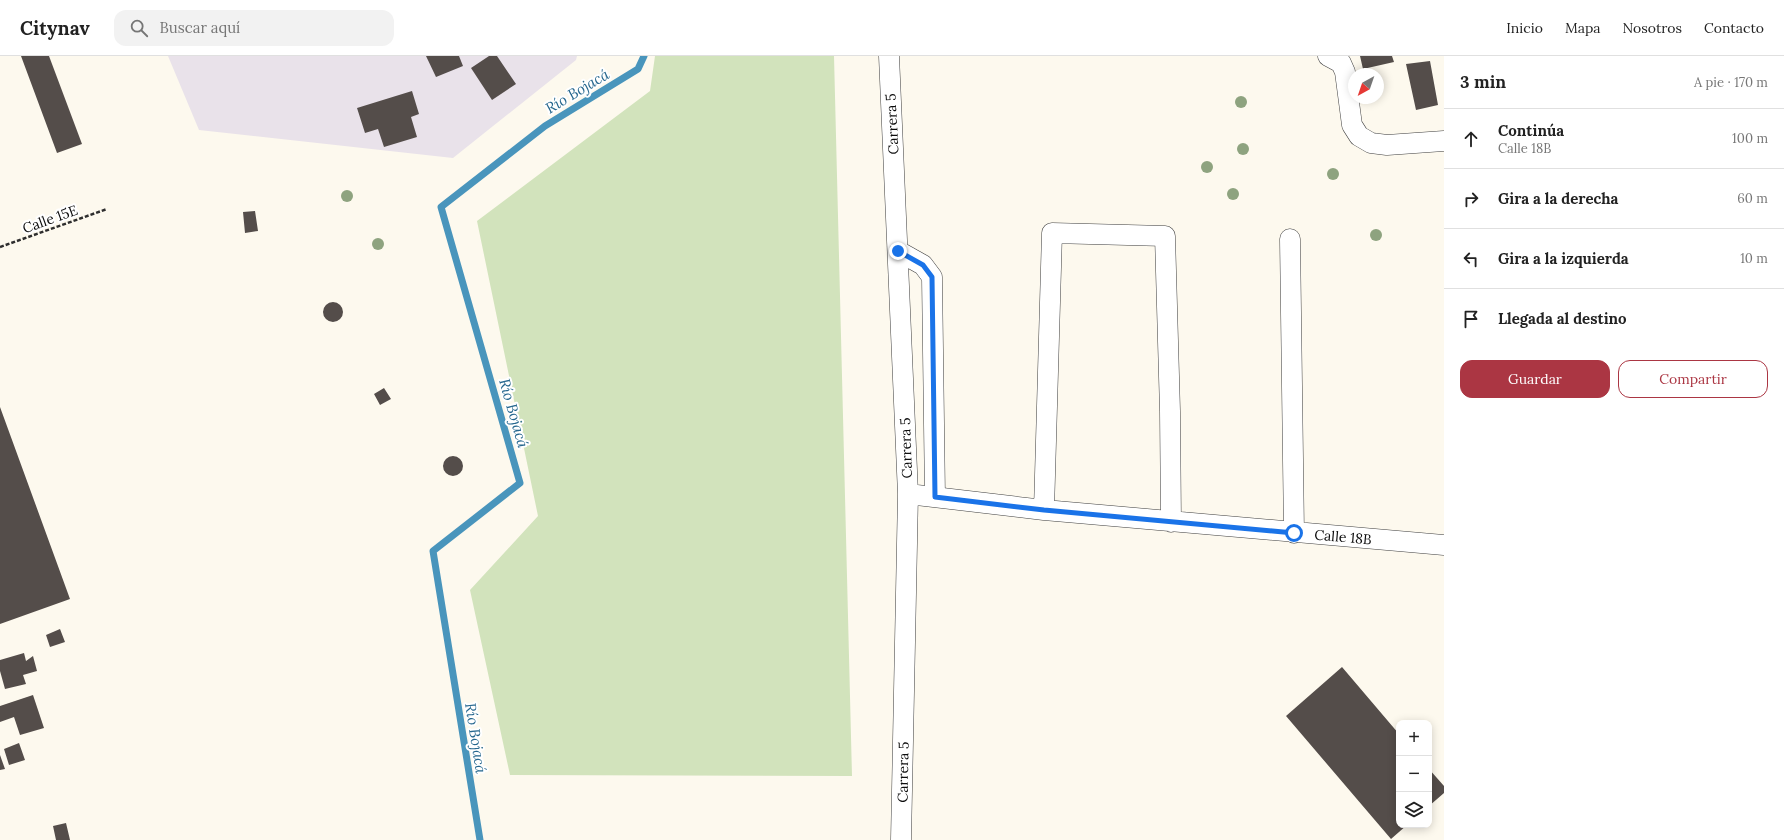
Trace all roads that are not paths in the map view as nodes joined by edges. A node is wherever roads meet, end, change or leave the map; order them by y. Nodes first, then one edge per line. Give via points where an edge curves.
1 (889, 56) edge
2 (1328, 56) edge
3 (1444, 141) edge
4 (1290, 239) dead end
5 (898, 251) junction
6 (908, 494) junction
7 (935, 497) junction
8 (1044, 510) junction
9 (1171, 522) junction
10 (1294, 533) junction
11 (1444, 545) edge
12 (902, 840) edge

1 - 5 street, Carrera 5
2 - 3 street via 1341,63 1345,72 1352,125 1359,136 1371,143 1387,145
4 - 10 street
5 - 6 street, Carrera 5
5 - 7 street via 923,265 932,277
6 - 7 street, Calle 18B
6 - 12 street, Carrera 5
7 - 8 street, Calle 18B
8 - 9 street, Calle 18B
8 - 9 street via 1052,233 1165,236
9 - 10 street, Calle 18B
10 - 11 street, Calle 18B

